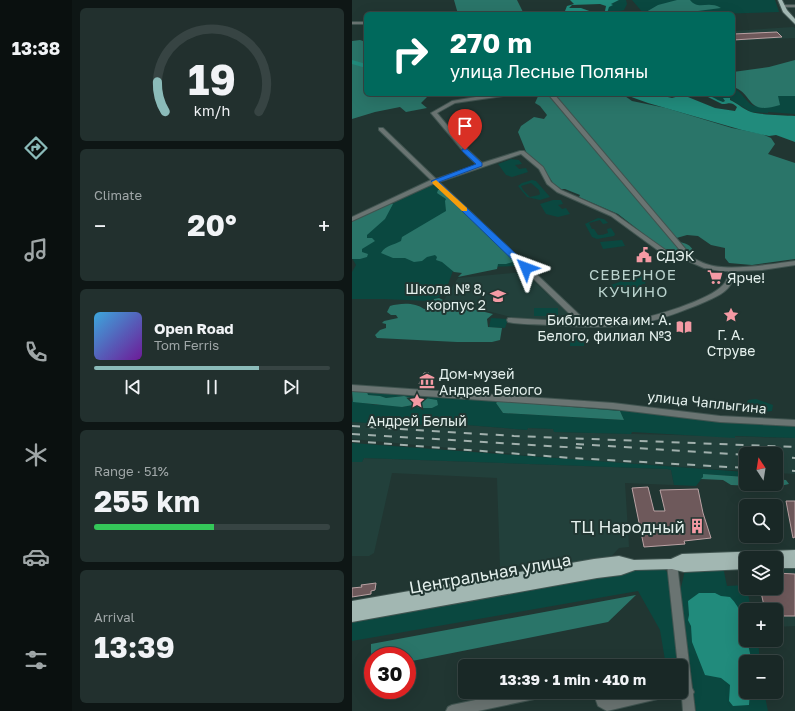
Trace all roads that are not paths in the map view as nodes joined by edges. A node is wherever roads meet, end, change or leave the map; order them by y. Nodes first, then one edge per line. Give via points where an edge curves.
1 (780, 0) edge
2 (783, 6) junction
3 (795, 6) edge
4 (364, 22) edge
5 (795, 22) edge
6 (352, 23) edge
7 (491, 96) edge
8 (553, 96) edge
9 (381, 129) dead end
10 (480, 165) junction
11 (435, 181) junction
12 (352, 219) edge
13 (692, 260) junction
14 (795, 263) edge
15 (732, 269) junction
16 (511, 320) dead end
17 (585, 324) junction
18 (352, 388) edge
19 (795, 423) edge
20 (795, 555) edge
21 (783, 563) edge
22 (795, 563) edge
23 (672, 564) junction
24 (739, 564) edge
25 (414, 600) junction
26 (352, 607) edge
27 (352, 616) edge
28 (684, 659) edge
29 (688, 692) edge
30 (507, 699) edge
31 (601, 699) edge
32 (632, 699) edge
33 (452, 711) edge
34 (689, 711) edge

1 - 2 main road
2 - 3 street
2 - 5 main road
4 - 6 street
7 - 10 street via 454,102 434,113
8 - 13 street
9 - 11 street
10 - 11 street
10 - 13 street via 522,152 541,168 549,183 558,191 613,215 667,255
11 - 12 street
11 - 17 street
13 - 15 street via 704,266
14 - 15 street via 775,267
15 - 17 street via 731,281 722,291 670,313 635,322
16 - 17 street
18 - 19 street, улица Чаплыгина via 617,406 720,419
20 - 23 main road, Центральная улица via 682,559
21 - 22 main road
23 - 24 main road, Центральная улица via 684,567
23 - 25 main road, Центральная улица via 634,565 621,570
23 - 28 street
25 - 26 main road, Центральная улица
25 - 27 main road, Центральная улица
29 - 34 street
30 - 33 street
31 - 32 street via 607,705

